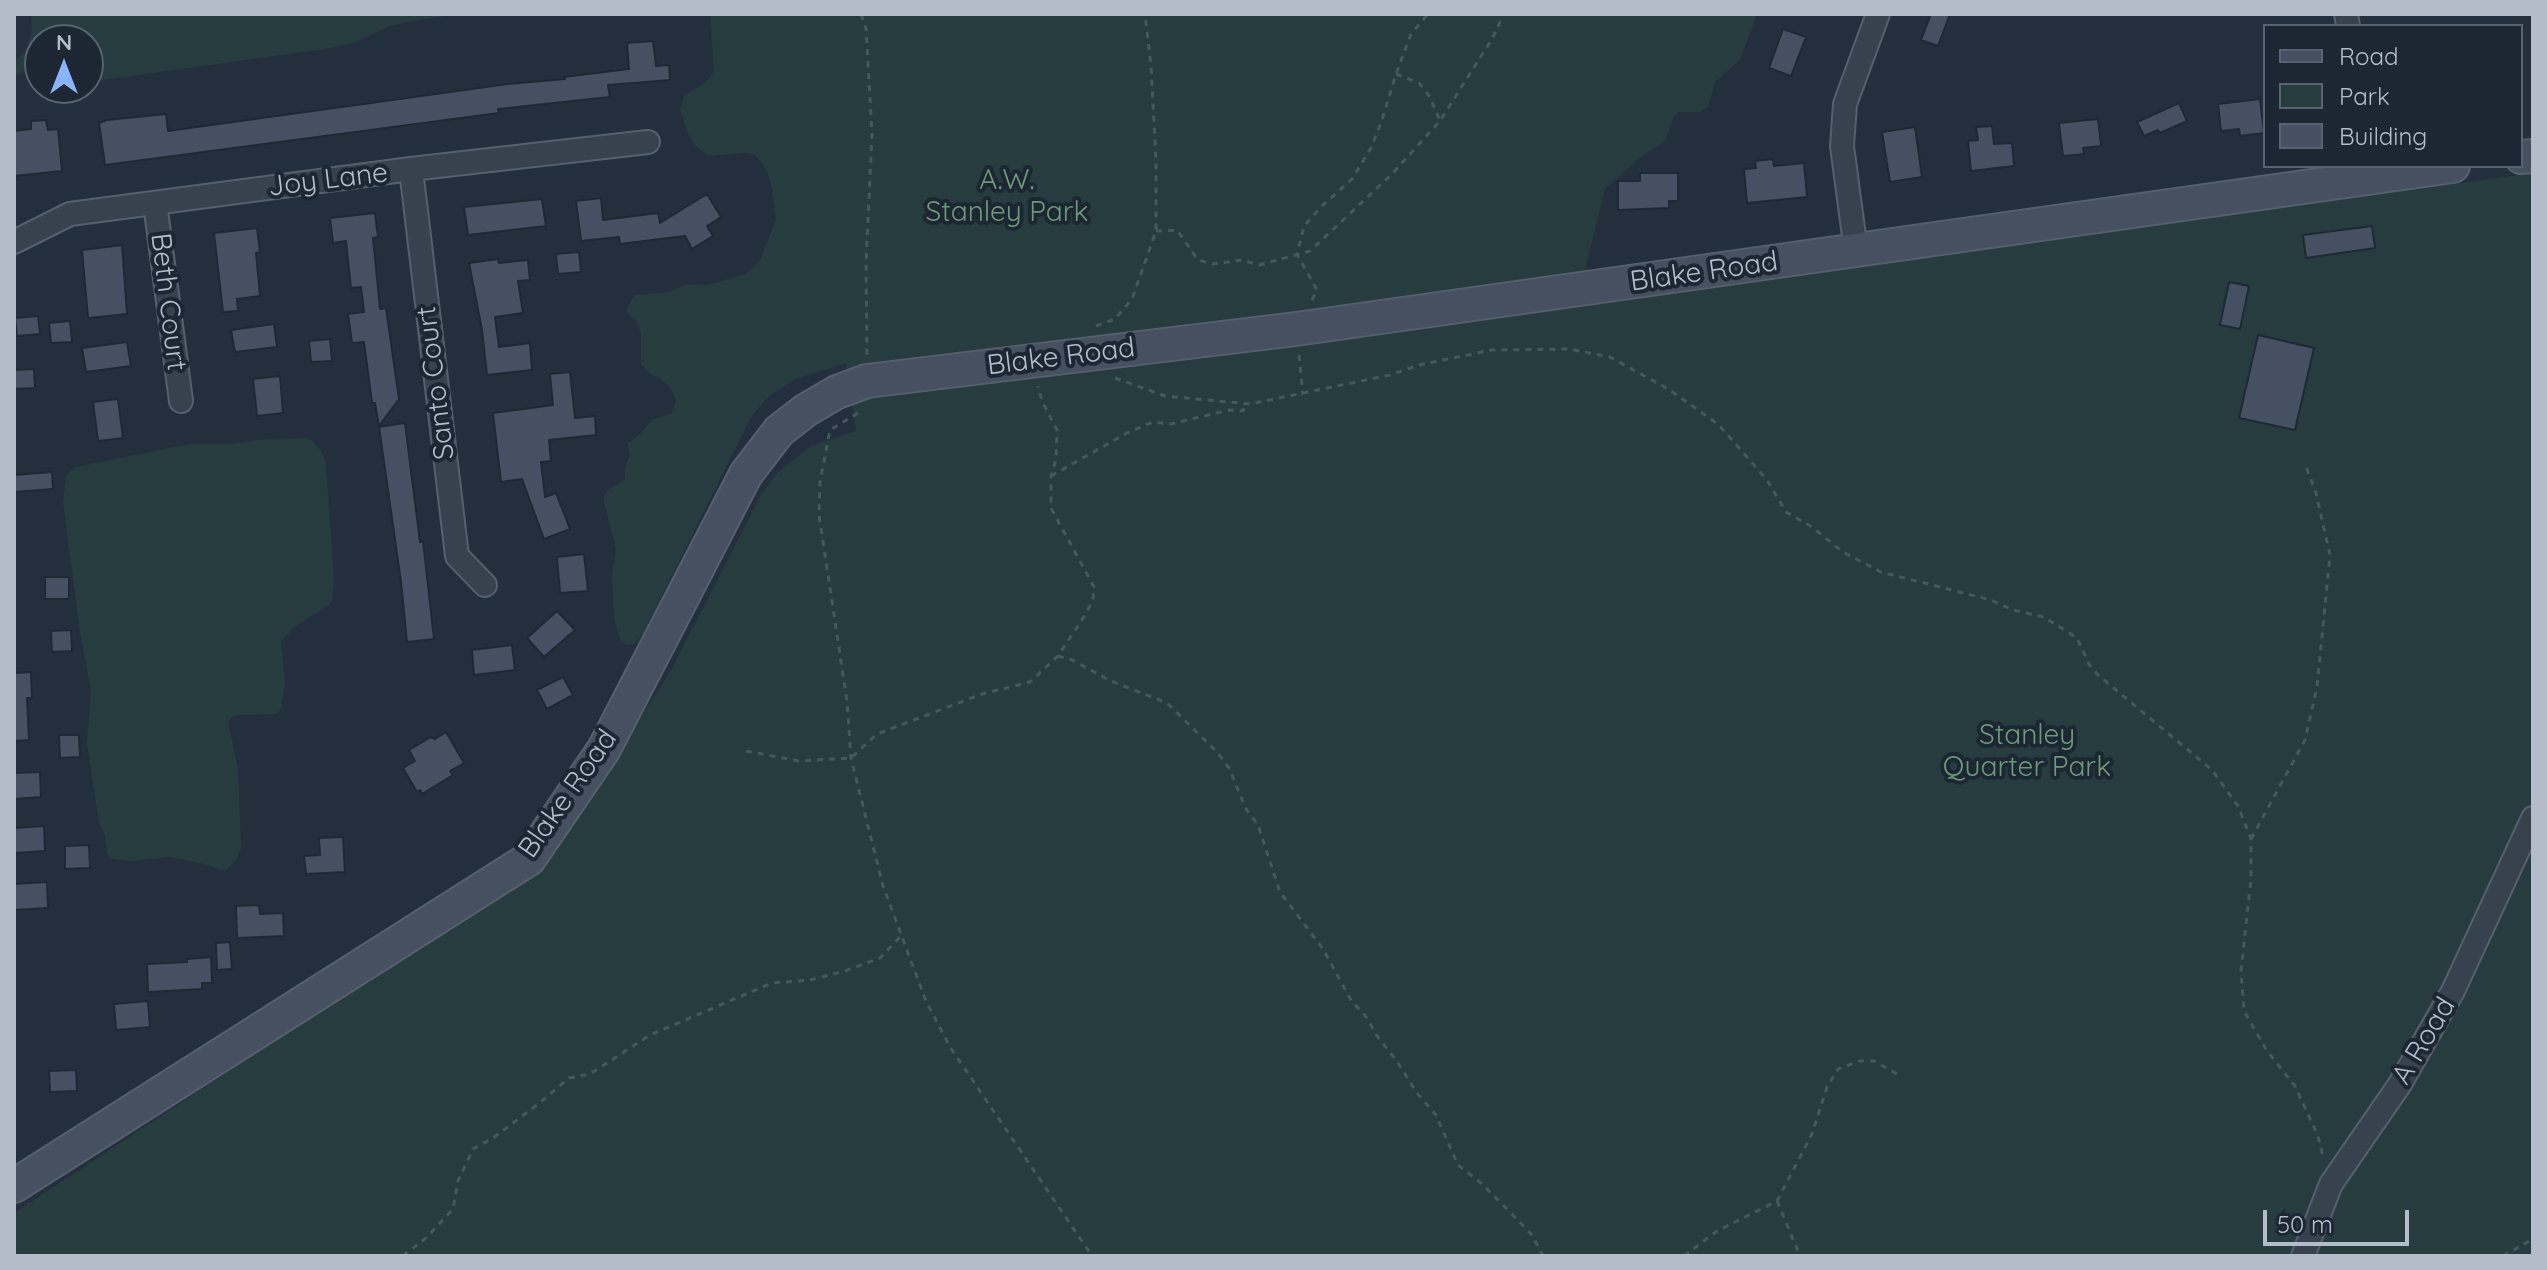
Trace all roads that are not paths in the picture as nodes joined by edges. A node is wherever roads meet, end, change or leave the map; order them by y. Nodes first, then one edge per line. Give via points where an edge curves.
1 (1878, 14) edge
2 (648, 142) dead end
3 (2419, 168) edge
4 (411, 169) junction
5 (2369, 171) edge
6 (155, 203) junction
7 (14, 242) edge
8 (1856, 251) junction
9 (181, 401) dead end
10 (485, 585) dead end
11 (2533, 818) edge
12 (14, 1186) edge
13 (2303, 1256) edge

1 - 8 street via 1845,104 1842,146
2 - 4 street, Joy Lane
3 - 5 street, Blake Road
4 - 6 street, Joy Lane
4 - 10 street, Santo Court via 457,556
5 - 8 street, Blake Road
6 - 7 street, Joy Lane via 70,214
6 - 9 street, Beth Court
8 - 12 street, Blake Road via 868,394 837,392 779,431 746,474 604,749 529,859
11 - 13 street, A Road via 2453,991 2400,1084 2331,1184

